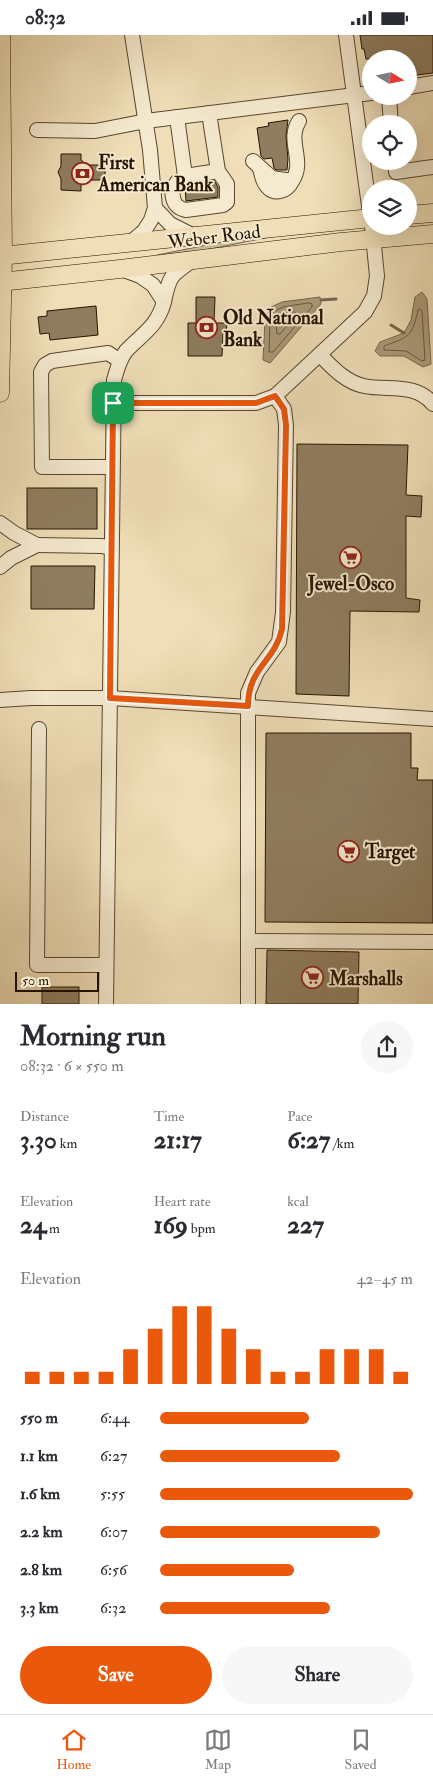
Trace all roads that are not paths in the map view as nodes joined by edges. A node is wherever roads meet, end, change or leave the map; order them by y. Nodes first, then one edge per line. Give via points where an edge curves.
1 (1, 35) edge
2 (132, 35) edge
3 (346, 35) edge
4 (433, 83) edge
5 (418, 86) edge
6 (362, 94) edge
7 (354, 95) junction
8 (208, 113) junction
9 (177, 117) junction
10 (146, 121) junction
11 (299, 121) dead end
12 (37, 131) dead end
13 (257, 165) dead end
14 (433, 167) edge
15 (417, 169) edge
16 (396, 170) edge
17 (411, 170) edge
18 (218, 171) junction
19 (185, 176) junction
20 (366, 180) edge
21 (155, 208) junction
22 (433, 213) edge
23 (417, 214) edge
24 (362, 220) edge
25 (417, 234) edge
26 (433, 234) edge
27 (362, 235) edge
28 (373, 235) edge
29 (194, 236) junction
30 (130, 243) junction
31 (2, 256) edge
32 (195, 259) junction
33 (120, 269) junction
34 (1, 281) edge
35 (164, 303) junction
36 (320, 355) junction
37 (120, 361) junction
38 (0, 393) edge
39 (275, 396) junction
40 (113, 403) junction
41 (433, 404) edge
42 (112, 467) junction
43 (0, 523) edge
44 (38, 545) junction
45 (111, 548) junction
46 (0, 567) edge
47 (110, 698) junction
48 (0, 700) edge
49 (248, 706) junction
50 (433, 719) edge
51 (39, 729) dead end
52 (248, 941) junction
53 (433, 942) edge
54 (106, 965) junction
55 (106, 1004) edge
56 (248, 1004) edge

1 - 31 main road
2 - 10 lane
3 - 7 lane
4 - 5 lane
6 - 7 lane
7 - 8 lane
7 - 20 lane
8 - 9 lane
8 - 18 lane
9 - 10 lane
9 - 19 lane
10 - 12 lane via 95,131
10 - 21 lane
11 - 13 lane via 294,130 297,175 292,181 272,178
14 - 15 lane
16 - 17 lane
18 - 19 lane
18 - 19 lane via 226,181 228,195 227,202 220,206 178,208 174,203 173,188
21 - 29 lane via 170,224
21 - 30 lane via 144,231
22 - 23 main road
24 - 29 main road, Weber Road
25 - 26 main road, Weber Road
27 - 32 main road, Weber Road
28 - 36 lane via 377,276 374,296 365,312
29 - 30 main road, Weber Road
30 - 31 main road, Weber Road
31 - 34 main road
32 - 33 main road, Weber Road
32 - 35 lane via 177,271 168,282
33 - 34 main road, Weber Road
33 - 35 lane via 153,285
34 - 38 main road
35 - 37 lane via 153,326 125,352
36 - 39 lane
36 - 41 lane via 342,376 363,386 419,392
37 - 40 lane via 114,380
37 - 42 lane via 108,353 52,361 41,372 42,467
39 - 40 lane via 256,403
39 - 49 lane via 284,409 286,425 282,629 279,643 251,682
40 - 42 lane
42 - 45 lane
43 - 44 lane
44 - 45 lane
44 - 46 lane
45 - 47 lane
47 - 48 lane
47 - 49 lane
47 - 54 lane
49 - 50 lane
49 - 52 lane
51 - 54 lane via 37,965
52 - 53 lane
52 - 56 lane
54 - 55 lane

